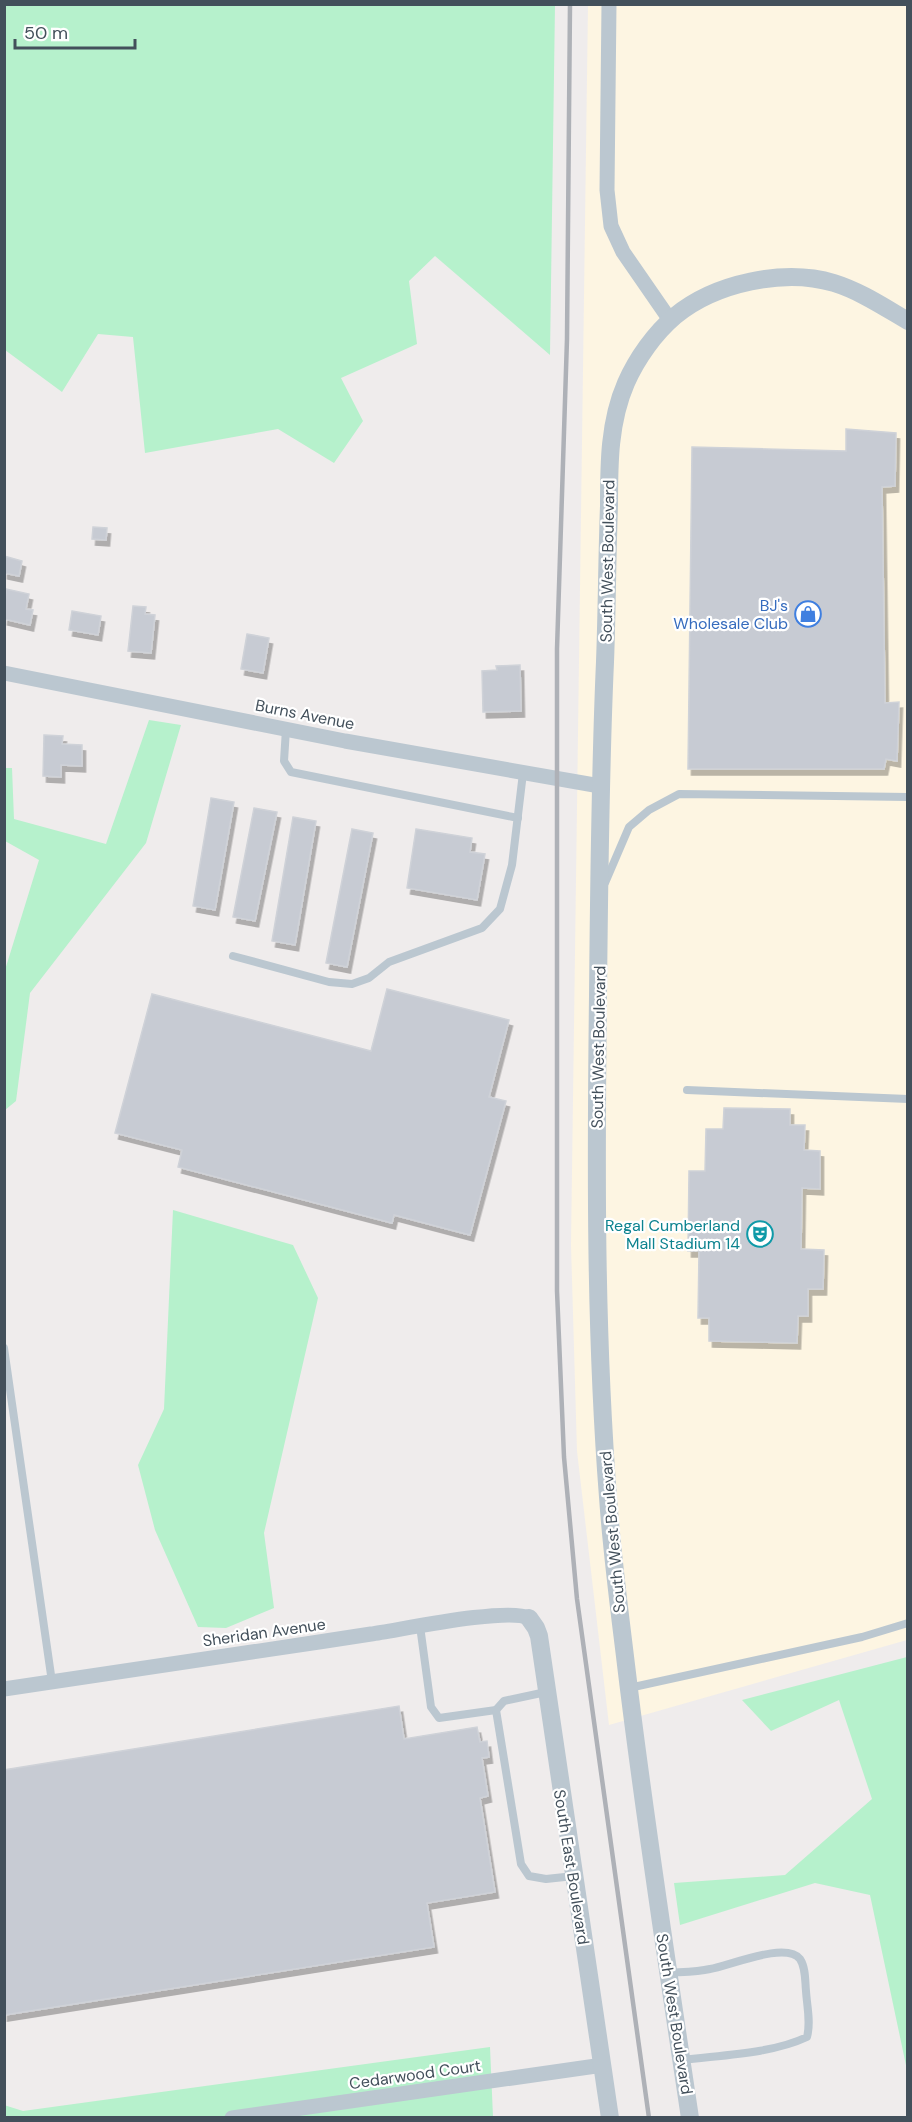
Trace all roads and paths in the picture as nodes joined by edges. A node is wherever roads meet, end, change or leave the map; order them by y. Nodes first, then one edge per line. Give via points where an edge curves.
1 (609, 4) edge
2 (670, 320) junction
3 (908, 321) edge
4 (4, 674) edge
5 (286, 729) junction
6 (523, 773) junction
7 (600, 786) junction
8 (908, 797) edge
9 (518, 818) junction
10 (599, 897) junction
11 (233, 956) dead end
12 (687, 1090) dead end
13 (908, 1099) edge
14 (4, 1348) edge
15 (529, 1618) joint
16 (908, 1623) edge
17 (420, 1626) junction
18 (52, 1682) junction
19 (629, 1688) junction
20 (4, 1689) edge
21 (546, 1692) junction
22 (496, 1710) junction
23 (574, 1876) junction
24 (668, 1974) junction
25 (682, 2060) junction
26 (603, 2065) junction
27 (232, 2118) edge
28 (610, 2118) edge
29 (690, 2118) edge

1 - 2 street via 607,190 611,226 623,252
2 - 3 street, South West Boulevard via 685,308 729,287 794,277 833,283 870,298
2 - 7 street, South West Boulevard via 648,346 627,382 613,429 608,481
4 - 5 street, Burns Avenue
5 - 6 street, Burns Avenue
5 - 9 lane via 284,761 291,772
6 - 7 street, Burns Avenue
6 - 9 lane
7 - 10 street, South West Boulevard
8 - 10 lane via 679,794 649,810 629,827
9 - 11 lane via 512,865 500,909 482,928 389,962 369,978 352,984 329,982
10 - 19 street, South West Boulevard via 597,1286 608,1495
12 - 13 lane
14 - 18 lane
15 - 17 street, Sheridan Avenue via 504,1615
15 - 21 street, South East Boulevard via 538,1636
16 - 19 lane via 862,1637
17 - 18 street, Sheridan Avenue
17 - 22 lane via 431,1707 440,1718
18 - 20 street, Sheridan Avenue
19 - 24 street, South West Boulevard
21 - 22 lane via 504,1701
21 - 23 street, South East Boulevard
22 - 23 lane via 521,1864 529,1876
23 - 26 street, South East Boulevard
24 - 25 street, South West Boulevard
24 - 25 lane via 710,1970 780,1953 792,1953 800,1959 804,1971 810,2028 807,2037 779,2046
25 - 29 street, South West Boulevard
26 - 27 street, Cedarwood Court
26 - 28 street, South East Boulevard

